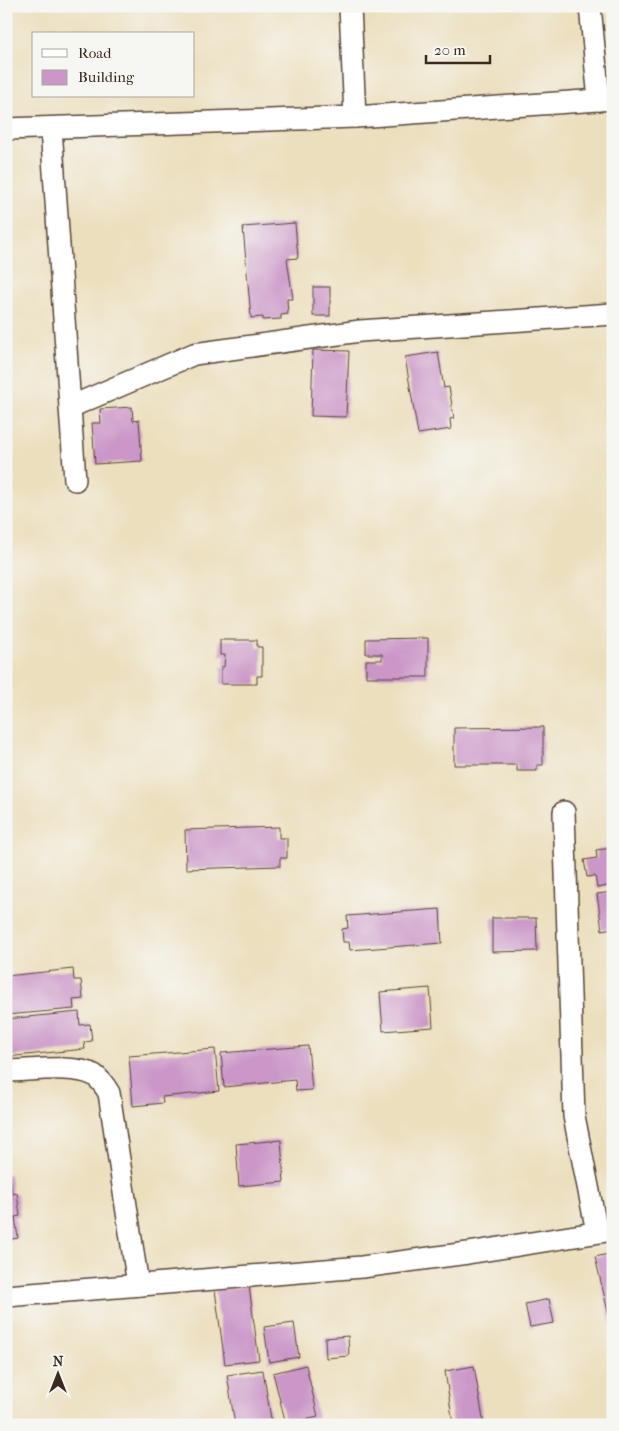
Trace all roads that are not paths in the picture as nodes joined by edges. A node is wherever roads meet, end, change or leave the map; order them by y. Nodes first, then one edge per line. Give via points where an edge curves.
1 (350, 6) edge
2 (590, 6) edge
3 (606, 99) edge
4 (355, 117) junction
5 (51, 128) junction
6 (6, 129) edge
7 (613, 314) edge
8 (70, 407) junction
9 (75, 480) dead end
10 (564, 812) dead end
11 (6, 1071) edge
12 (605, 1231) edge
13 (138, 1285) junction
14 (6, 1296) edge

1 - 4 street
2 - 3 street
3 - 4 street
4 - 5 street
5 - 6 street
5 - 8 street
7 - 8 street via 360,331 194,354
8 - 9 street
10 - 12 street via 574,1116
11 - 13 street via 68,1070 92,1074 106,1087
12 - 13 street via 362,1267
13 - 14 street

